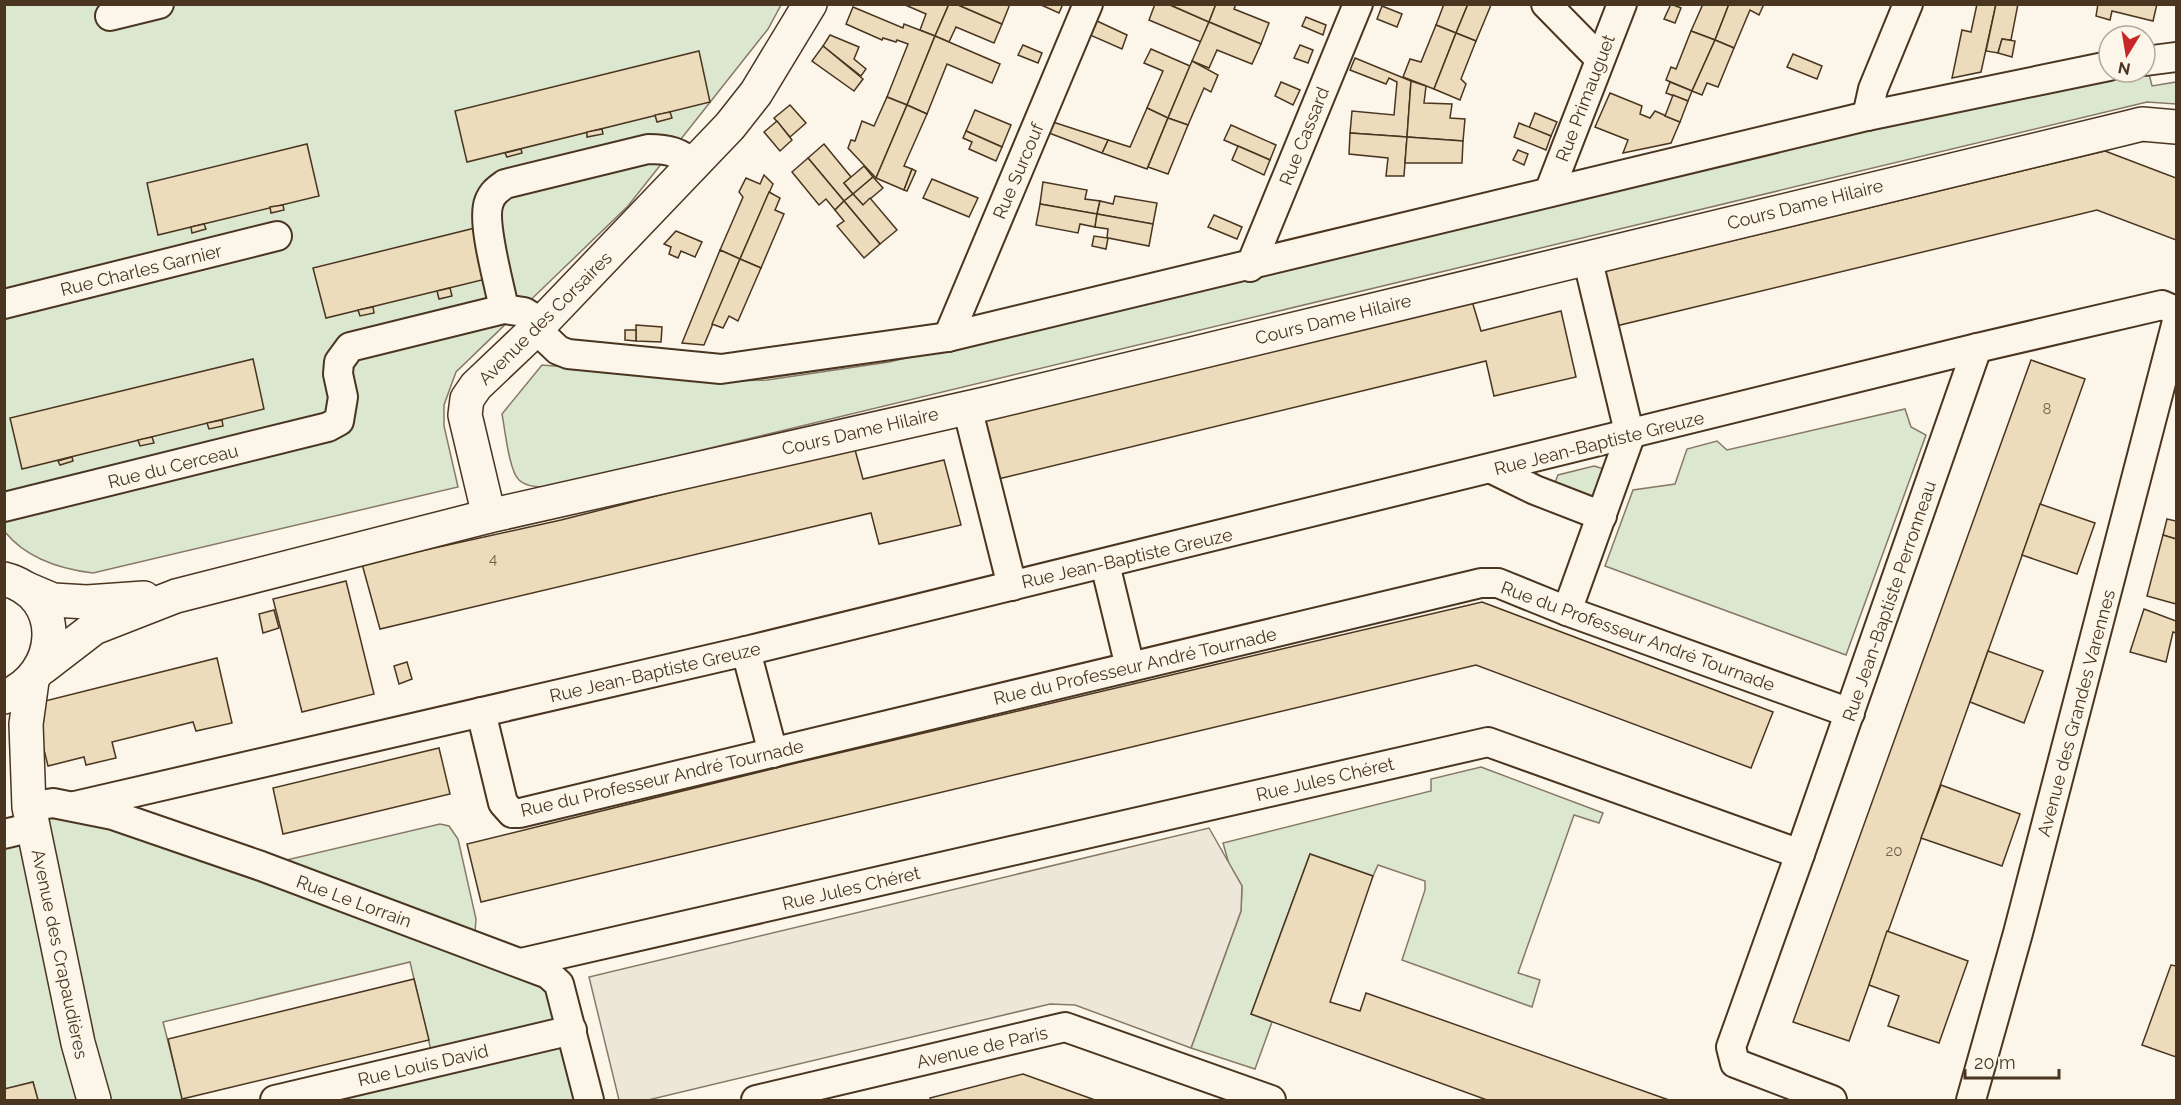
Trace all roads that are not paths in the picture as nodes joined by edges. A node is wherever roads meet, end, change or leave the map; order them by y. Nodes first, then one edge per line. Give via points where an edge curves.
1 (159, 4) edge
2 (810, 4) edge
3 (1088, 4) edge
4 (1358, 4) edge
5 (1546, 4) edge
6 (1622, 4) edge
7 (1908, 4) edge
8 (110, 16) dead end
9 (2176, 57) edge
10 (1599, 58) junction
11 (2157, 59) edge
12 (2097, 68) edge
13 (1867, 116) junction
14 (2176, 127) edge
15 (695, 165) junction
16 (1549, 192) junction
17 (277, 236) dead end
18 (1587, 257) junction
19 (1250, 267) junction
20 (4, 304) edge
21 (504, 309) junction
22 (2176, 311) edge
23 (2176, 325) edge
24 (539, 326) junction
25 (948, 337) junction
26 (1977, 348) junction
27 (967, 407) junction
28 (1630, 436) junction
29 (1492, 469) junction
30 (4, 507) edge
31 (489, 516) junction
32 (1602, 516) junction
33 (1106, 564) junction
34 (11, 580) edge
35 (1012, 585) junction
36 (176, 596) junction
37 (1567, 611) junction
38 (746, 651) junction
39 (1130, 667) junction
40 (26, 682) edge
41 (481, 712) junction
42 (1850, 713) junction
43 (773, 753) junction
44 (4, 757) edge
45 (75, 806) junction
46 (22, 823) edge
47 (1800, 854) junction
48 (521, 963) junction
49 (572, 1030) junction
50 (94, 1101) edge
51 (275, 1101) edge
52 (589, 1101) edge
53 (756, 1101) edge
54 (1271, 1101) edge
55 (1833, 1101) edge
56 (1971, 1101) edge

1 - 8 street
2 - 15 street, Avenue des Corsaires via 756,93
3 - 25 street, Rue Surcouf
4 - 19 street, Rue Cassard
5 - 10 street
6 - 10 street, Rue Primauguet
7 - 13 street via 1873,89
9 - 11 street
10 - 16 street, Rue Primauguet
12 - 13 street
13 - 16 street
14 - 18 street, Cours Dame Hilaire via 2142,124
15 - 21 street via 680,153 648,149 505,184 495,191 486,219
15 - 24 street, Avenue des Corsaires
16 - 19 street
17 - 20 street, Rue Charles Garnier
18 - 27 street, Cours Dame Hilaire
18 - 28 street
19 - 25 street
21 - 24 street via 524,312
21 - 30 street, Rue du Cerceau via 351,347 339,362 343,397 339,421 328,427
22 - 26 street, Rue Jean-Baptiste Greuze via 2162,305
23 - 56 street, Avenue des Grandes Varennes
24 - 25 street via 558,350 567,354 721,369
24 - 31 street, Avenue des Corsaires via 467,399 465,415
26 - 28 street, Rue Jean-Baptiste Greuze
26 - 42 street, Rue Jean-Baptiste Perronneau
27 - 31 street, Cours Dame Hilaire
27 - 35 street
28 - 29 street, Rue Jean-Baptiste Greuze
28 - 32 street
29 - 32 street
29 - 33 street, Rue Jean-Baptiste Greuze
31 - 36 street
32 - 37 street
33 - 35 street, Rue Jean-Baptiste Greuze
33 - 39 street
34 - 36 street via 53,600 87,602
34 - 40 street, Avenue des Crapaudières via 39,603 47,617 50,635 49,652
35 - 38 street, Rue Jean-Baptiste Greuze
36 - 40 street via 94,628
37 - 39 street, Rue du Professeur André Tournade via 1498,584 1481,583
37 - 42 street, Rue du Professeur André Tournade
38 - 41 street, Rue Jean-Baptiste Greuze
38 - 43 street
39 - 43 street, Rue du Professeur André Tournade
40 - 46 street, Avenue des Crapaudières
41 - 43 street, Rue du Professeur André Tournade via 503,803 512,813
41 - 45 street, Rue Jean-Baptiste Greuze
42 - 47 street, Rue Jean-Baptiste Perronneau
44 - 46 street, Avenue des Crapaudières
45 - 46 street, Rue Le Lorrain via 53,803
45 - 48 street, Rue Le Lorrain via 113,815 261,866
46 - 50 street, Avenue des Crapaudières
47 - 48 street, Rue Jules Chéret via 1488,742
47 - 55 street via 1731,1047 1735,1063
48 - 49 street, Rue Le Lorrain via 548,974 559,984
49 - 51 street, Rue Louis David
49 - 52 street, Rue Le Lorrain
53 - 54 street, Avenue de Paris via 1065,1027

